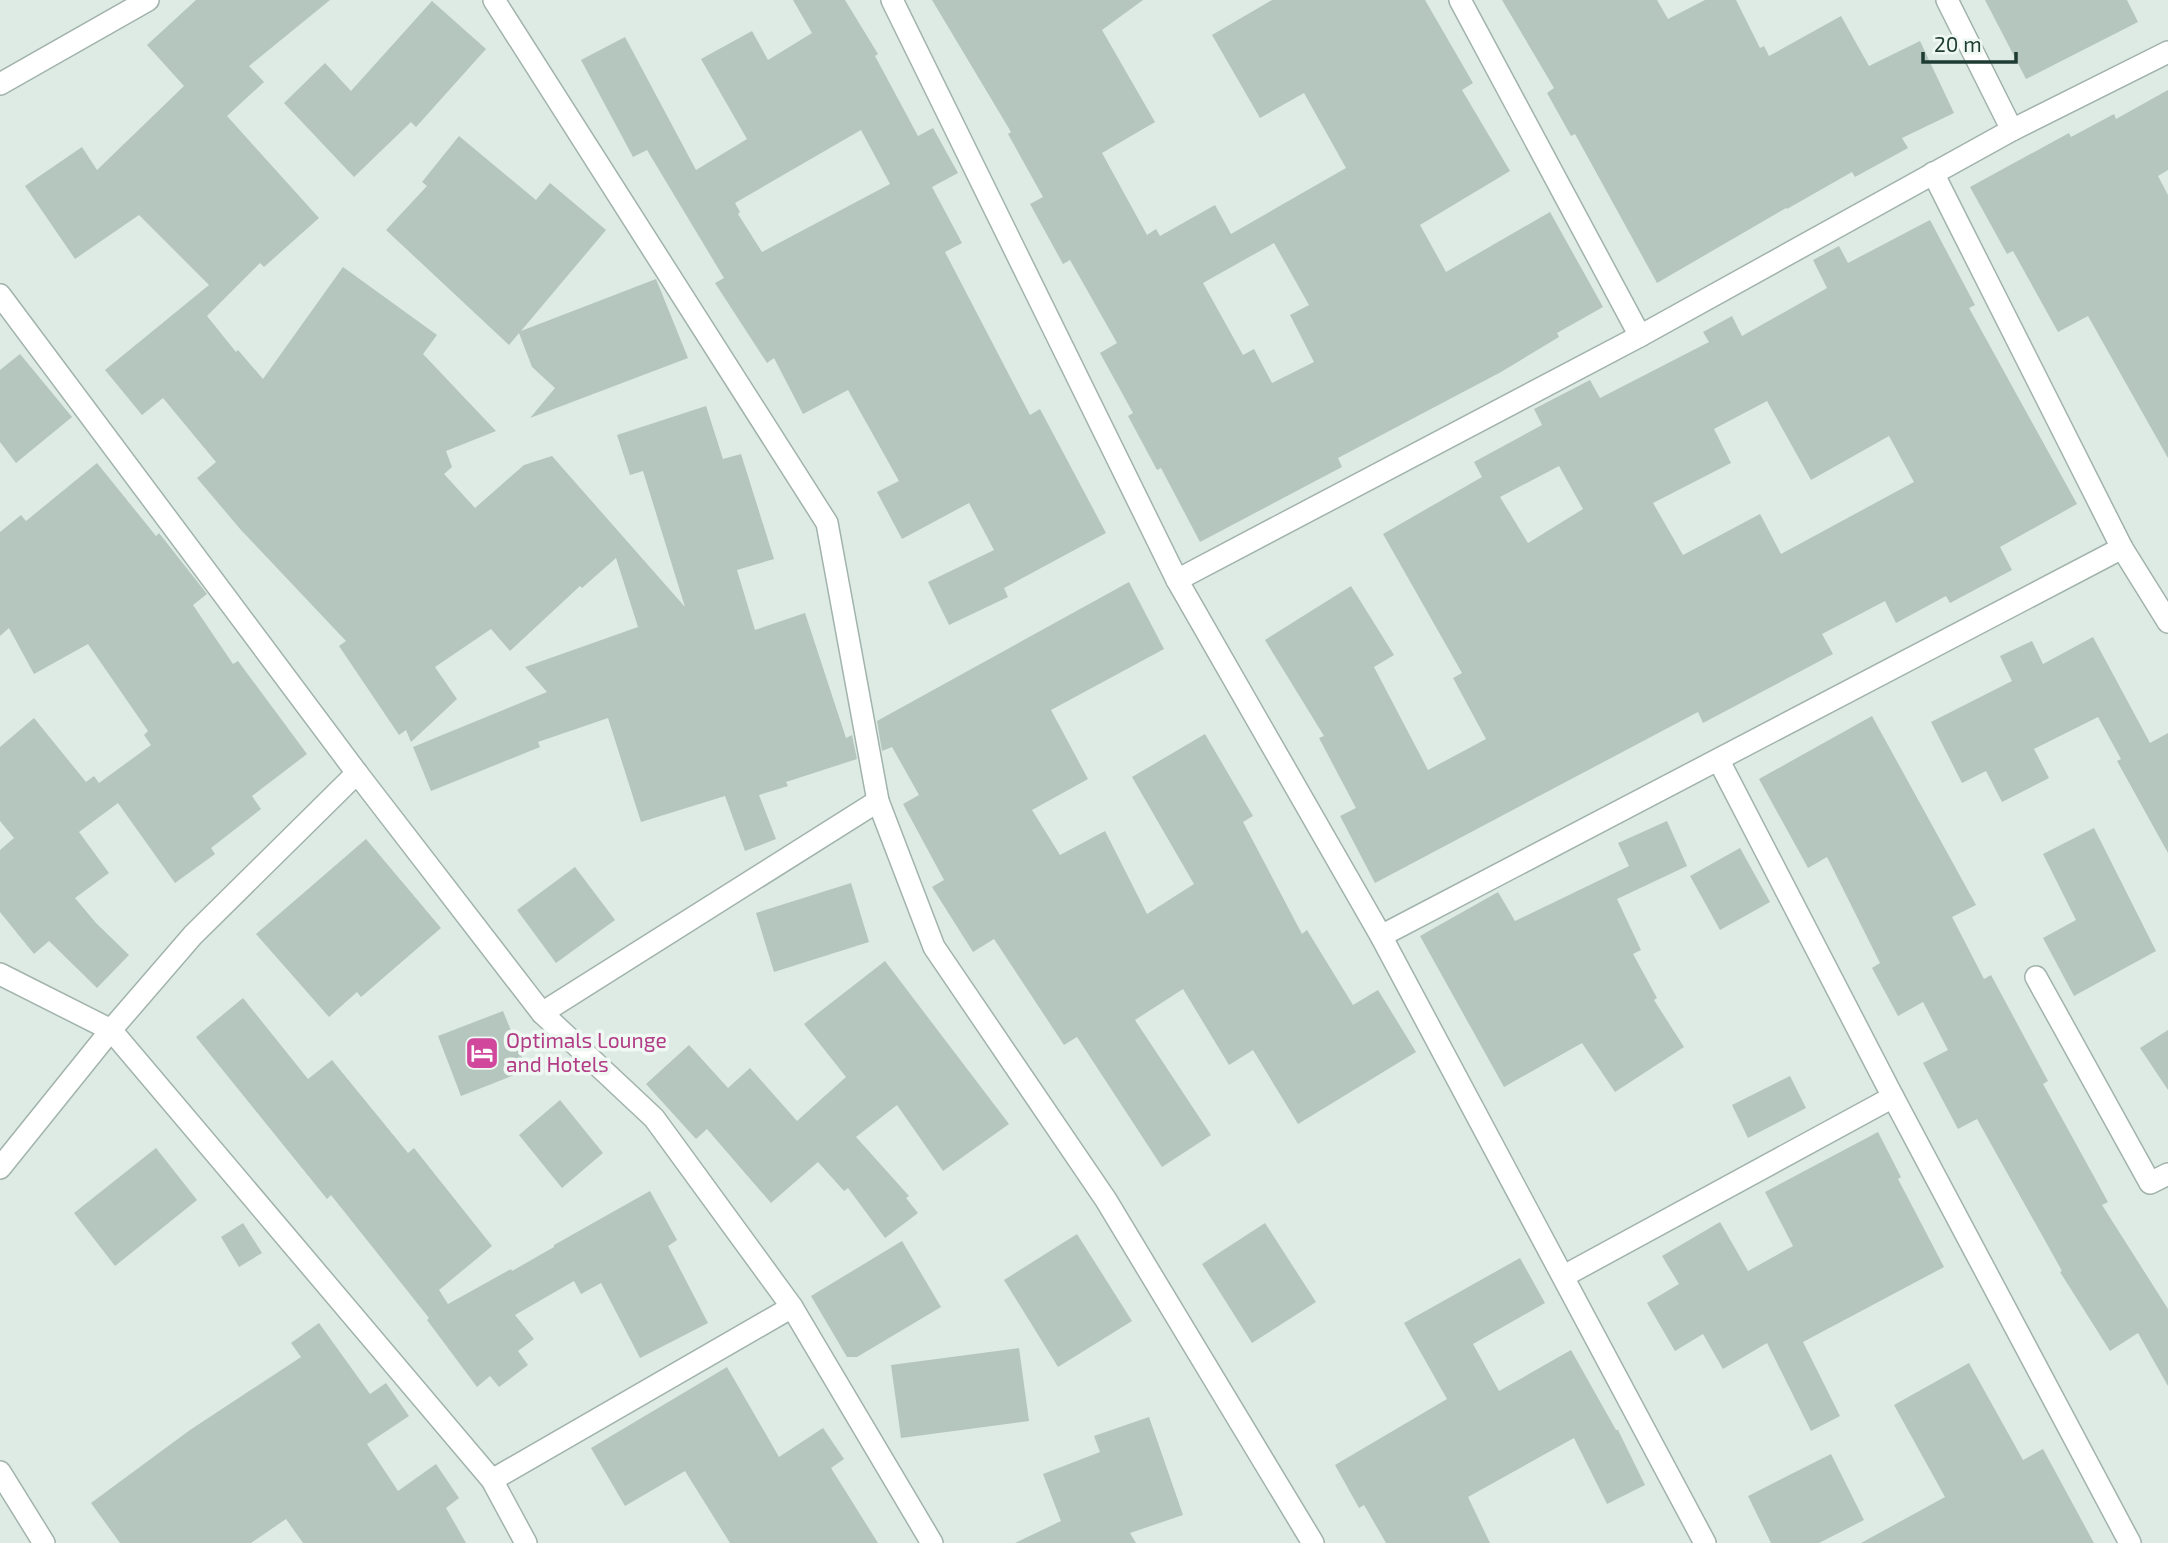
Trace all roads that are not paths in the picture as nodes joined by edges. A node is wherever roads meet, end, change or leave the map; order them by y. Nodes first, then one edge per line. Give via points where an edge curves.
1 (148, 0) edge
2 (494, 0) edge
3 (892, 0) edge
4 (1460, 0) edge
5 (1947, 0) edge
6 (2168, 52) edge
7 (0, 85) edge
8 (2012, 130) junction
9 (1933, 173) junction
10 (0, 295) edge
11 (1640, 336) junction
12 (2122, 548) junction
13 (1177, 580) junction
14 (2168, 622) edge
15 (1718, 761) junction
16 (357, 773) junction
17 (878, 801) junction
18 (1381, 936) junction
19 (0, 974) edge
20 (2036, 977) dead end
21 (542, 1013) junction
22 (111, 1030) junction
23 (1893, 1097) junction
24 (0, 1168) edge
25 (2168, 1174) edge
26 (1564, 1276) junction
27 (792, 1307) junction
28 (0, 1472) edge
29 (492, 1480) junction
30 (1303, 1540) edge
31 (44, 1543) edge
32 (526, 1543) edge
33 (932, 1543) edge
34 (1705, 1543) edge
35 (2130, 1543) edge

1 - 7 street
2 - 17 street via 827,523
3 - 13 street
4 - 11 street
5 - 8 street
6 - 8 street
8 - 9 street
9 - 11 street
9 - 12 street
10 - 16 street
11 - 13 street
12 - 14 street
12 - 15 street
13 - 18 street
15 - 18 street
15 - 23 street
16 - 21 street
16 - 22 street via 193,935
17 - 21 street
17 - 30 street via 934,947 1106,1200
18 - 26 street
19 - 22 street
20 - 25 street via 2150,1183
21 - 27 street via 654,1118
22 - 24 street
22 - 29 street
23 - 26 street
23 - 35 street
26 - 34 street
27 - 29 street
27 - 33 street
28 - 31 street
29 - 32 street

